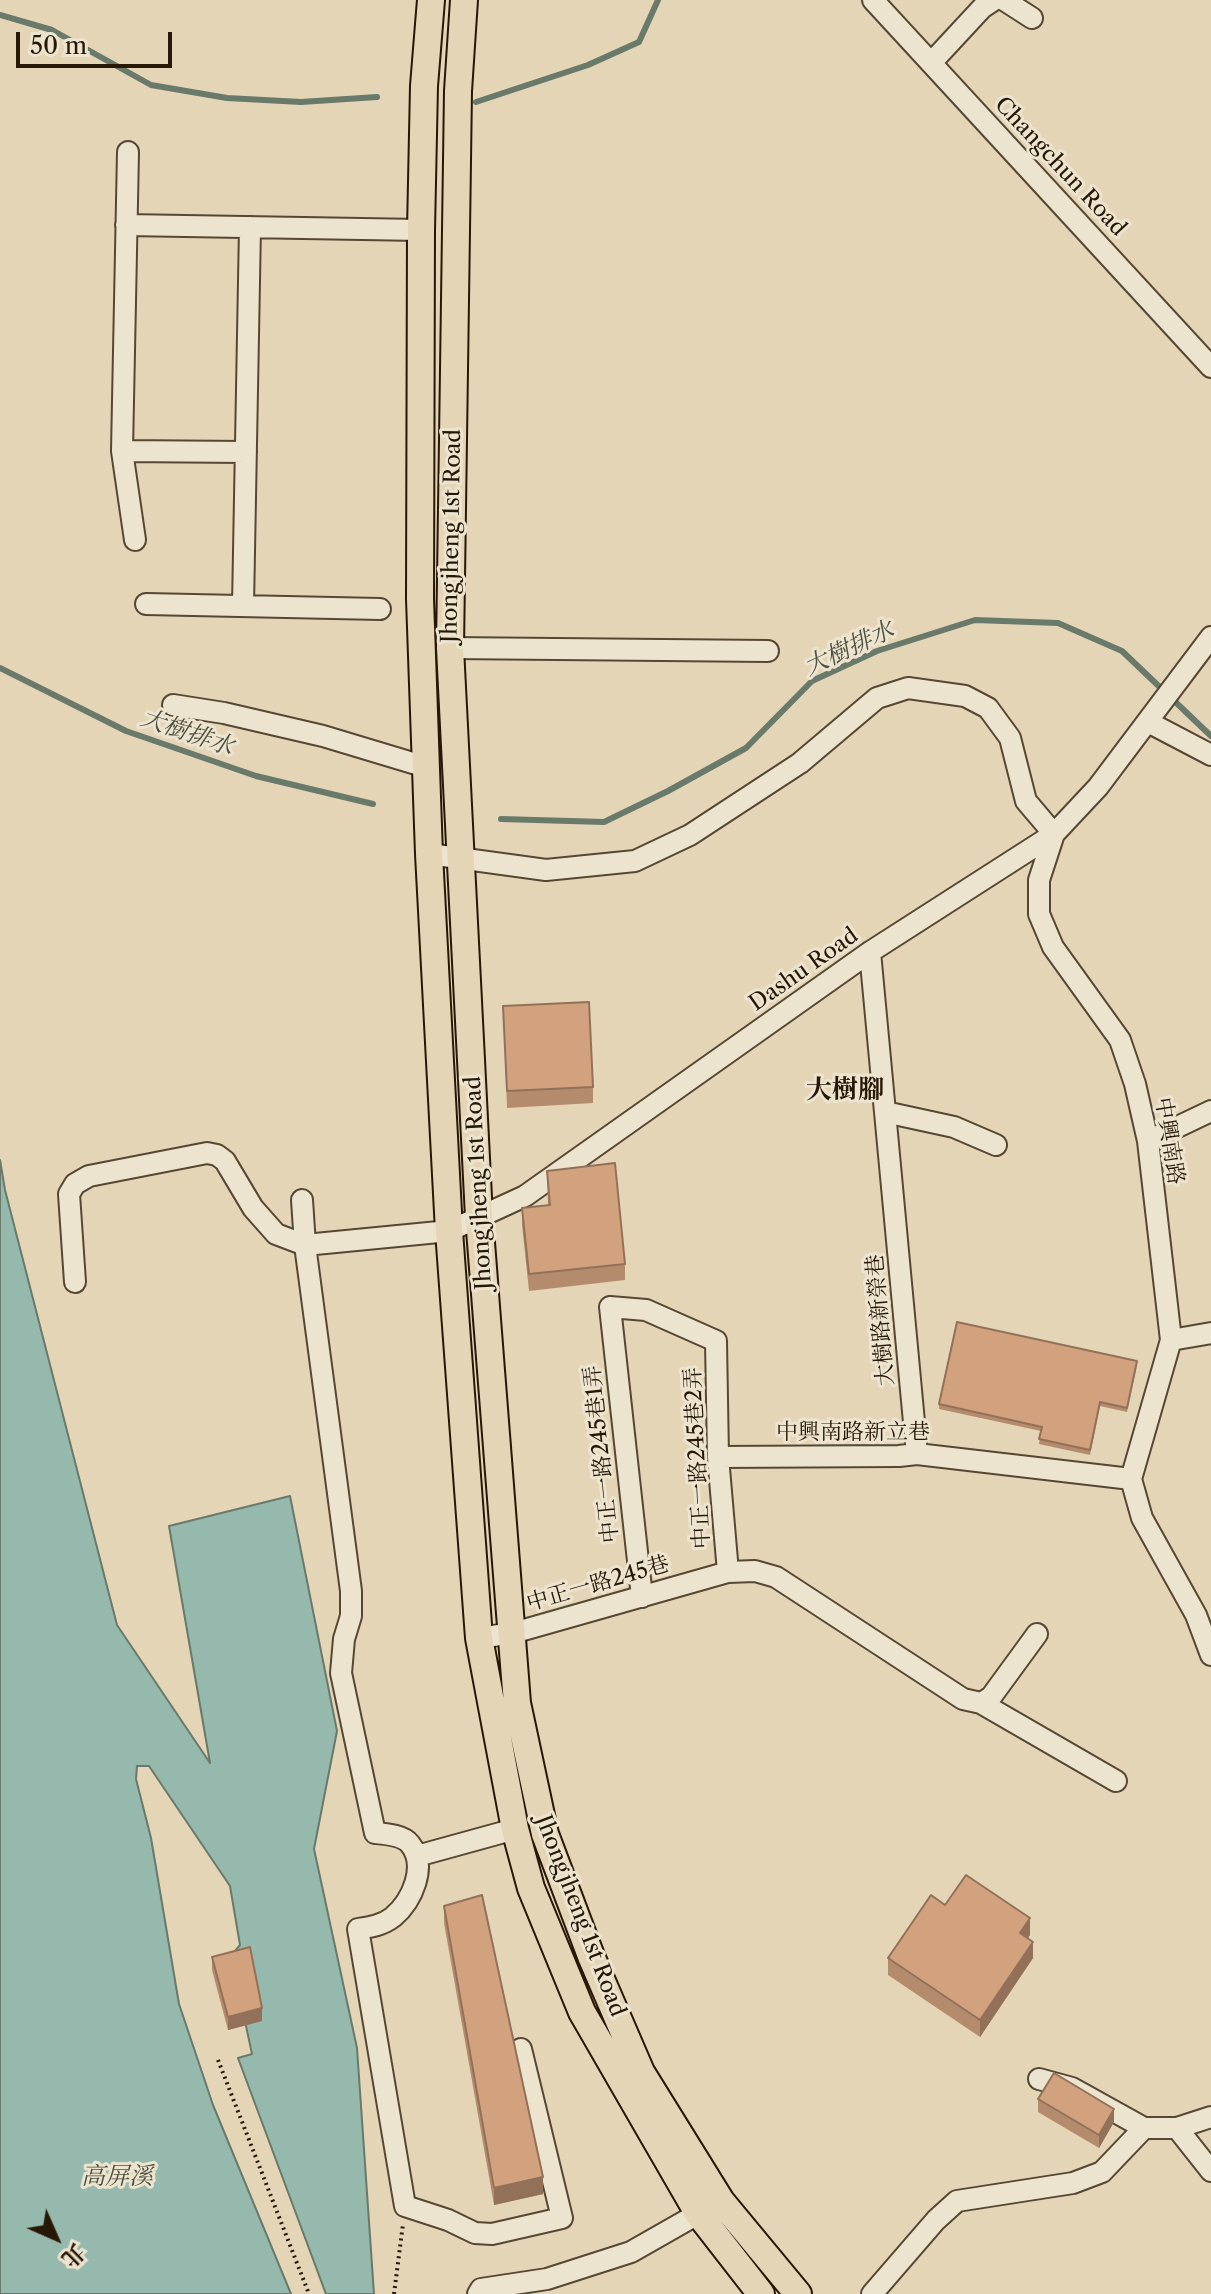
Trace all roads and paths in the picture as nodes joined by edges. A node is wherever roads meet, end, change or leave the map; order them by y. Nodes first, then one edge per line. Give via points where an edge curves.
1 (431, 0) edge
2 (464, 0) edge
3 (873, 0) edge
4 (994, 0) edge
5 (1004, 0) edge
6 (1032, 18) dead end
7 (931, 63) junction
8 (128, 152) dead end
9 (126, 225) junction
10 (250, 227) junction
11 (421, 230) junction
12 (1211, 367) edge
13 (122, 451) junction
14 (246, 452) junction
15 (135, 540) dead end
16 (146, 604) dead end
17 (243, 606) junction
18 (380, 609) dead end
19 (1206, 642) edge
20 (450, 648) junction
21 (768, 651) dead end
22 (173, 705) dead end
23 (1152, 717) junction
24 (1211, 755) edge
25 (426, 767) junction
26 (1054, 834) junction
27 (429, 854) junction
28 (461, 857) junction
29 (870, 952) junction
30 (1211, 1111) edge
31 (885, 1112) junction
32 (1148, 1141) junction
33 (996, 1145) dead end
34 (302, 1200) dead end
35 (479, 1217) junction
36 (449, 1231) junction
37 (305, 1245) junction
38 (75, 1282) dead end
39 (610, 1307) joint
40 (1211, 1333) edge
41 (1171, 1340) junction
42 (917, 1454) junction
43 (718, 1457) junction
44 (1131, 1479) junction
45 (728, 1572) junction
46 (642, 1597) junction
47 (513, 1633) junction
48 (1037, 1634) dead end
49 (479, 1638) junction
50 (1211, 1655) edge
51 (981, 1703) junction
52 (1116, 1781) dead end
53 (515, 1829) junction
54 (417, 1856) junction
55 (521, 2049) dead end
56 (218, 2060) dead end
57 (1039, 2079) dead end
58 (1211, 2117) edge
59 (1144, 2128) junction
60 (1177, 2128) junction
61 (1211, 2171) edge
62 (405, 2206) junction
63 (709, 2207) junction
64 (309, 2294) edge
65 (394, 2294) edge
66 (478, 2294) edge
67 (761, 2294) edge
68 (798, 2294) edge
69 (872, 2294) edge

1 - 11 main road, Jhongjheng 1st Road
2 - 20 main road, Jhongjheng 1st Road via 458,91
3 - 7 street, Changchun Road
4 - 7 street
5 - 6 street
7 - 12 street, Changchun Road
8 - 9 street
9 - 10 street
9 - 13 street
10 - 11 street
10 - 14 street
11 - 25 main road, Jhongjheng 1st Road via 420,599
13 - 14 street
13 - 15 street
14 - 17 street
16 - 17 street
17 - 18 street
19 - 23 street, Dashu Road
20 - 21 street
20 - 28 main road, Jhongjheng 1st Road
22 - 25 street via 323,736
23 - 24 street
23 - 26 street, Dashu Road
25 - 27 main road, Jhongjheng 1st Road
26 - 28 street via 1026,801 1010,738 988,708 965,696 908,688 877,698 800,763 690,835 635,861 546,870
26 - 29 street, Dashu Road
26 - 32 street, 中興南路 via 1039,880 1039,914 1053,947 1120,1040
27 - 28 street
27 - 36 main road, Jhongjheng 1st Road
28 - 35 main road, Jhongjheng 1st Road
29 - 31 street, 大樹路新榮巷
29 - 35 street, Dashu Road via 525,1196
30 - 32 street
31 - 33 street via 954,1127
31 - 42 street, 大樹路新榮巷
32 - 41 street, 中興南路
34 - 37 street
35 - 36 street, Dashu Road
35 - 47 main road, Jhongjheng 1st Road
36 - 37 street, Dashu Road
36 - 49 main road, Jhongjheng 1st Road
37 - 38 street via 276,1234 225,1161 207,1153 89,1176 75,1184 69,1194
37 - 54 street via 351,1591 341,1673 375,1833 409,1842
39 - 43 street, 中正一路245巷2弄 via 646,1310 716,1341
39 - 46 street, 中正一路245巷1弄
40 - 41 street
41 - 44 street, 中興南路
42 - 43 street, 中興南路新立巷
42 - 44 street, 中興南路新立巷
43 - 45 street, 中正一路245巷2弄
44 - 50 street via 1142,1518 1196,1615
45 - 46 street, 中正一路245巷
45 - 51 street, 中正一路245巷 via 776,1577 963,1699
46 - 47 street, 中正一路245巷
47 - 49 street, 中正一路245巷
47 - 63 main road, Jhongjheng 1st Road via 517,1703 545,1834 641,2072
48 - 51 street
49 - 53 main road, Jhongjheng 1st Road
51 - 52 street, 中正一路245巷
53 - 54 street
53 - 63 main road, Jhongjheng 1st Road via 531,1888 582,2012
54 - 62 street via 413,1891 404,1906 376,1926 358,1929
55 - 62 street via 562,2218 475,2233
56 - 64 path
57 - 59 street via 1072,2088
58 - 60 street
59 - 60 street
59 - 69 street via 1102,2172 1073,2183 957,2201
60 - 61 street
62 - 65 path
63 - 66 street via 631,2252 547,2279 481,2289
63 - 67 main road, Jhongjheng 1st Road
63 - 68 main road, Jhongjheng 1st Road

